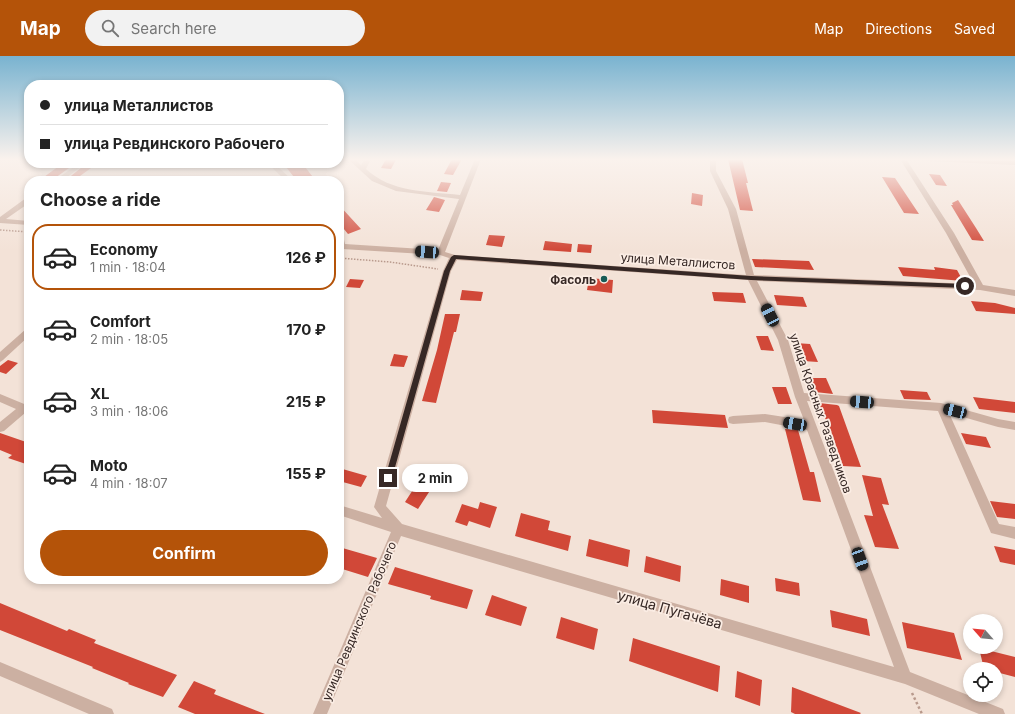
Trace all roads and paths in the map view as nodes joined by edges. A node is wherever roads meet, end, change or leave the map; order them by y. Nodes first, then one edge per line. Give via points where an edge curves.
1 (397, 190) edge
2 (466, 190) edge
3 (722, 190) edge
4 (923, 190) edge
5 (463, 198) junction
6 (24, 203) edge
7 (0, 220) edge
8 (24, 222) edge
9 (0, 230) edge
10 (24, 232) edge
11 (344, 246) edge
12 (441, 253) junction
13 (454, 257) junction
14 (344, 258) edge
15 (447, 271) junction
16 (751, 278) junction
17 (980, 287) junction
18 (1015, 293) edge
19 (24, 336) edge
20 (0, 358) edge
21 (0, 398) edge
22 (800, 398) junction
23 (941, 407) junction
24 (24, 408) edge
25 (24, 411) edge
26 (733, 420) dead end
27 (811, 426) junction
28 (1015, 426) edge
29 (0, 428) edge
30 (344, 512) edge
31 (398, 529) junction
32 (1015, 533) edge
33 (0, 669) edge
34 (905, 677) junction
35 (107, 714) edge
36 (320, 714) edge
37 (922, 714) edge
38 (998, 714) edge

1 - 5 street
2 - 5 street
3 - 16 street, улица Красных Разведчиков via 732,209
4 - 17 street
5 - 12 street
6 - 7 street
7 - 8 street
9 - 10 path
11 - 12 street, улица Металлистов
12 - 13 street, улица Металлистов
13 - 15 street, улица Ревдинского Рабочего
13 - 16 street, улица Металлистов
14 - 15 path via 390,262
15 - 31 street, улица Ревдинского Рабочего via 380,507
16 - 17 street, улица Металлистов
16 - 22 street, улица Красных Разведчиков via 783,340
17 - 18 street, улица Металлистов
19 - 20 street
21 - 24 street
22 - 23 street
22 - 27 street, улица Красных Разведчиков
23 - 28 street
23 - 32 street via 995,529
25 - 29 street
26 - 27 street via 765,418
27 - 34 street, улица Красных Разведчиков
30 - 31 street, улица Пугачёва
31 - 34 street, улица Пугачёва
31 - 36 street, улица Ревдинского Рабочего
33 - 35 street
34 - 37 path
34 - 38 street, улица Пугачёва

